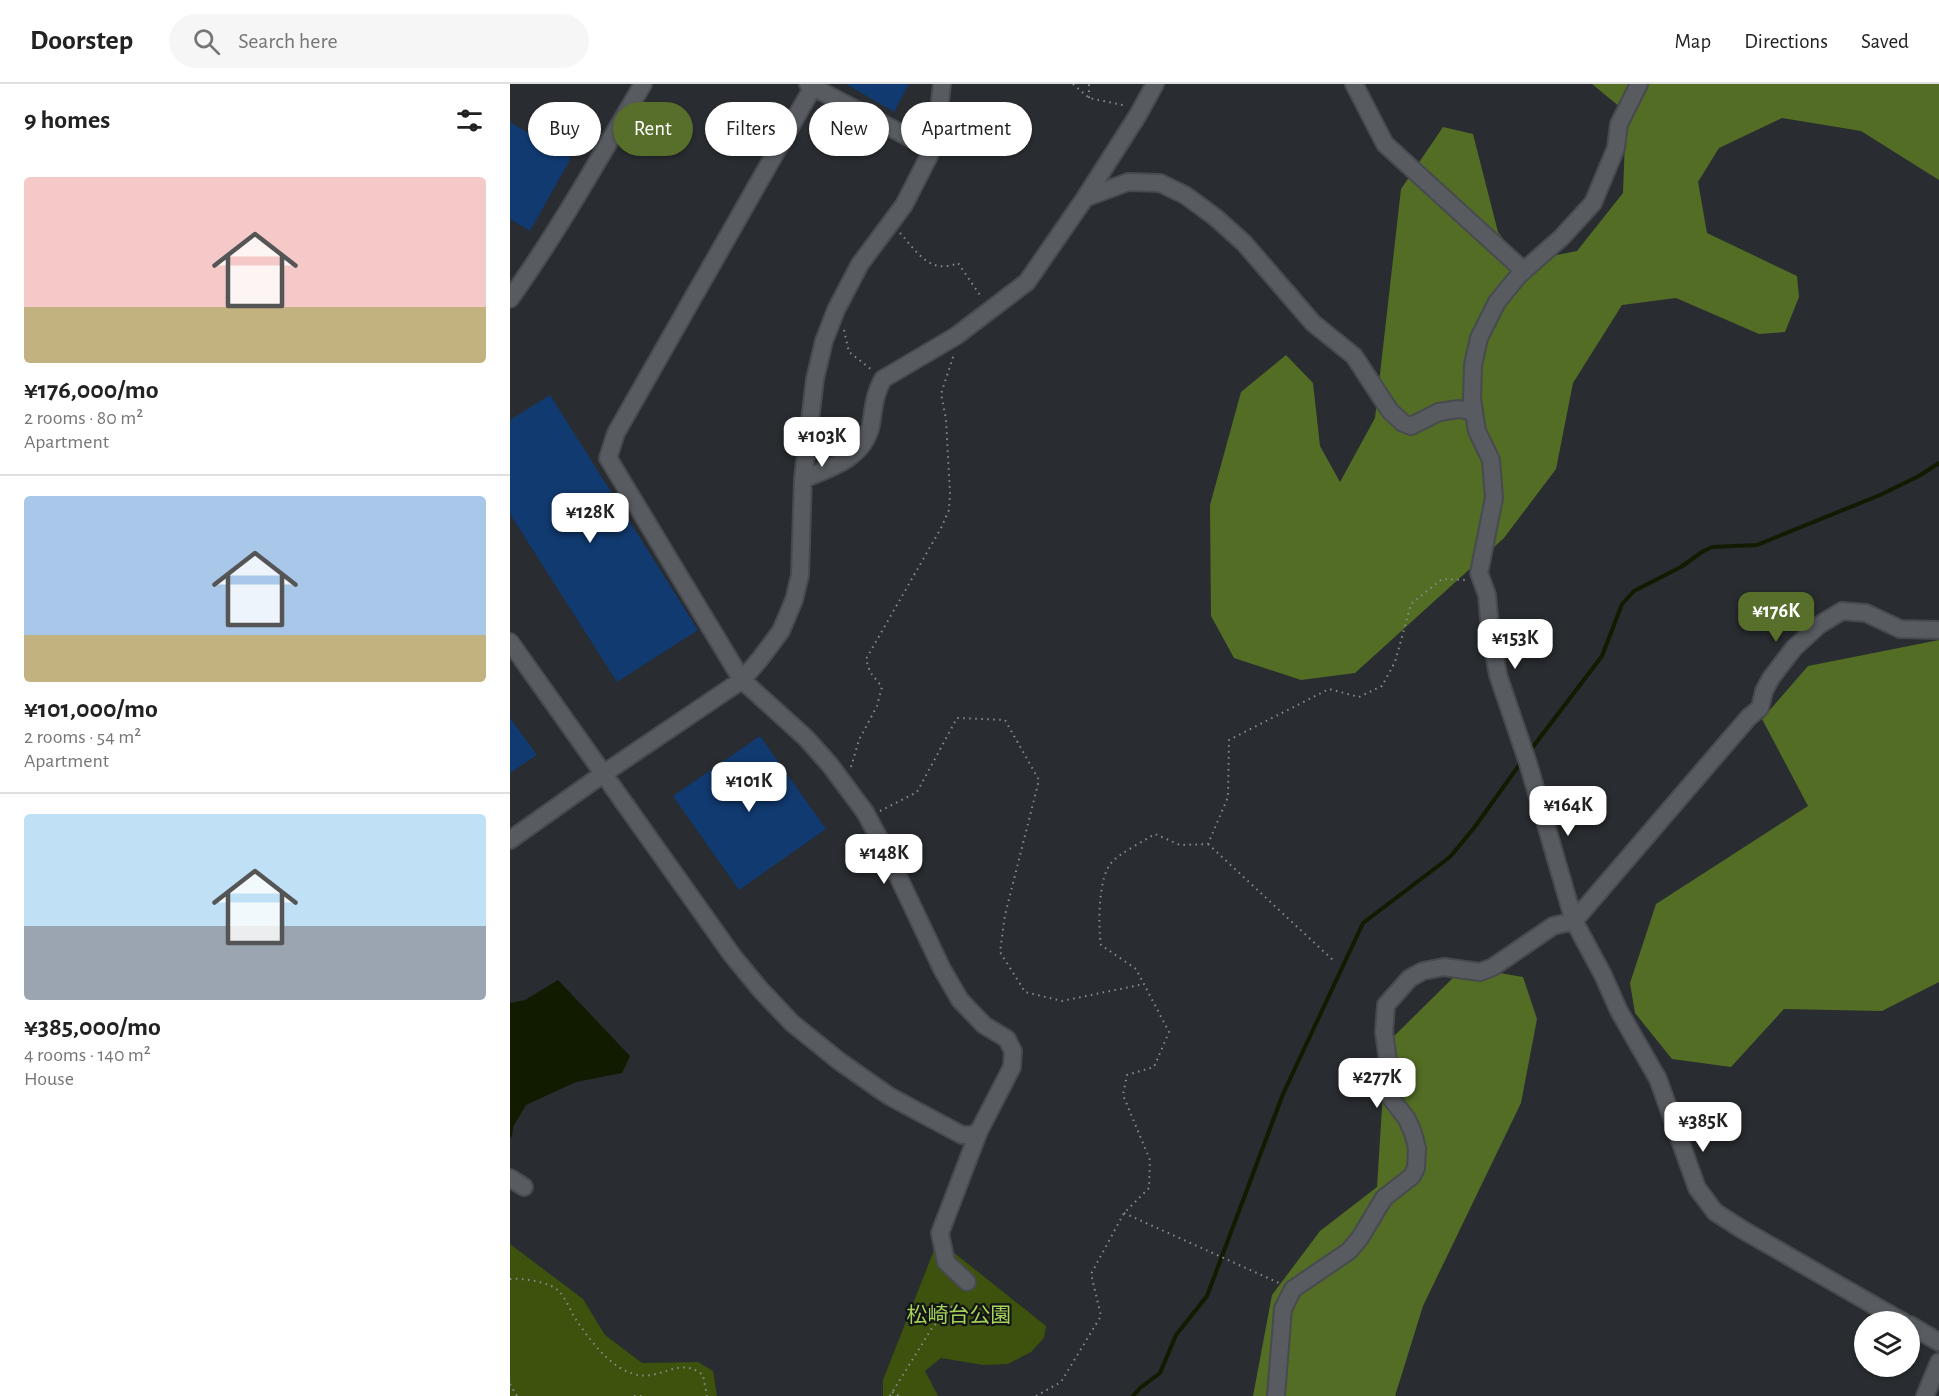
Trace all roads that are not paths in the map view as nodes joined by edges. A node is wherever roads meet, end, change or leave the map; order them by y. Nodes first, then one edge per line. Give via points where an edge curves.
1 (643, 84) edge
2 (942, 84) edge
3 (1155, 84) edge
4 (1354, 84) edge
5 (1639, 84) edge
6 (811, 85) edge
7 (940, 102) edge
8 (901, 133) edge
9 (928, 156) edge
10 (1085, 198) junction
11 (1524, 271) junction
12 (510, 299) edge
13 (1474, 412) junction
14 (803, 479) junction
15 (1939, 630) edge
16 (510, 642) edge
17 (742, 680) junction
18 (603, 774) junction
19 (510, 840) edge
20 (1574, 921) junction
21 (979, 1131) junction
22 (967, 1282) dead end
23 (1884, 1311) edge
24 (1920, 1331) edge
25 (1939, 1342) edge
26 (1939, 1362) edge
27 (1276, 1396) edge
28 (1925, 1396) edge

1 - 12 street
2 - 7 street
3 - 10 street
4 - 11 street via 1385,144
5 - 11 street via 1619,124 1616,148 1593,203
6 - 8 street
6 - 17 street via 616,433 608,458
9 - 14 street via 904,205 848,285 824,341 815,379
10 - 13 street via 1128,182 1160,183 1185,195 1244,243 1313,323 1354,356 1390,411 1403,423 1411,426 1438,412
10 - 14 street via 1027,282 956,336 883,379 876,391 866,440 837,465
11 - 13 street via 1497,302 1479,338 1473,365
13 - 20 street via 1477,431 1491,460 1494,498 1479,573 1487,596 1498,675
14 - 17 street via 801,555 794,600 781,631
15 - 20 street via 1900,629 1866,613 1842,611 1819,625 1794,648 1771,678 1760,708
16 - 18 street
17 - 18 street
17 - 21 street via 806,738 846,786 889,857 960,1000 984,1024 1007,1039 1013,1050 1012,1067
18 - 19 street
18 - 21 street via 732,955 792,1023 889,1096 962,1135
20 - 23 street via 1658,1079 1697,1188 1715,1212
20 - 27 street via 1553,926 1480,972 1444,967 1423,971 1410,978 1386,1005 1384,1032 1390,1097 1413,1133 1416,1168 1412,1176 1384,1198 1349,1251 1293,1289 1282,1309
21 - 22 street via 939,1233 946,1262
24 - 25 street
26 - 28 street

